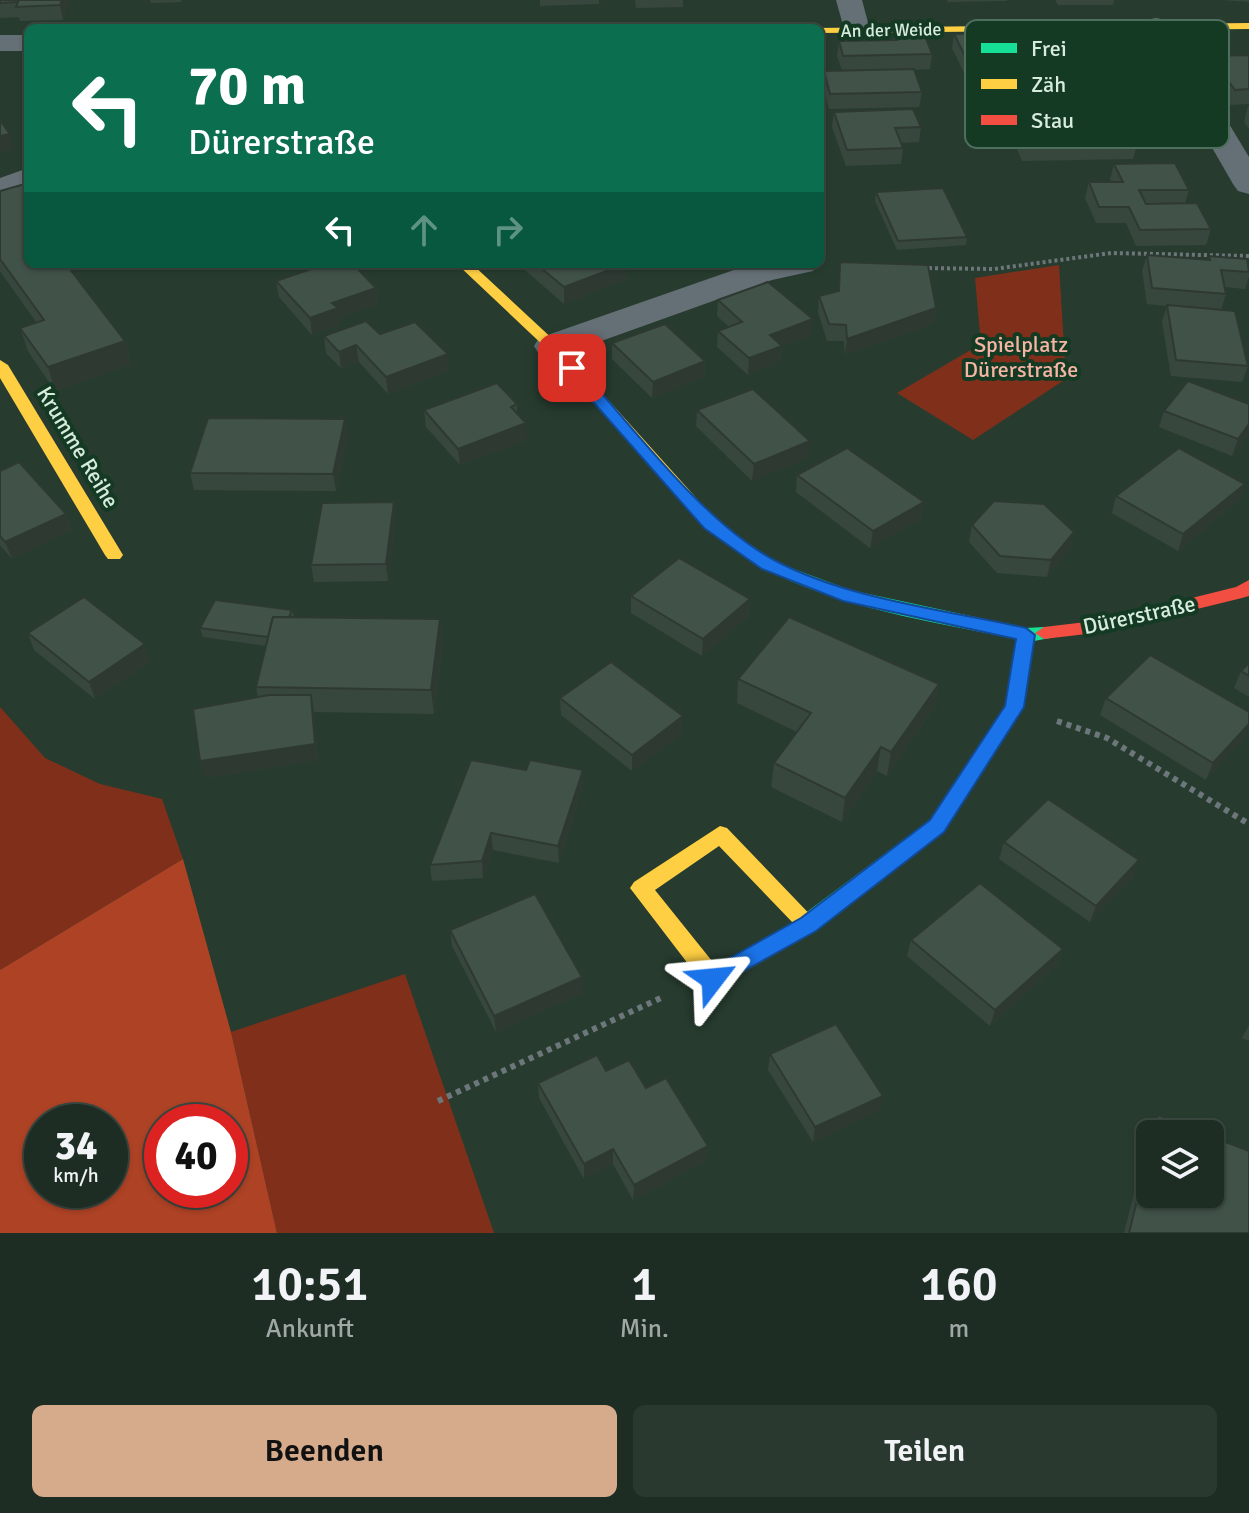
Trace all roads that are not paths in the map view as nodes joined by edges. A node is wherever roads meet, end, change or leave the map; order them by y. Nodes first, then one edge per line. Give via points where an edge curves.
1 (849, 0) edge
2 (965, 29) edge
3 (824, 30) edge
4 (856, 30) junction
5 (0, 43) edge
6 (24, 43) edge
7 (1228, 148) edge
8 (24, 180) edge
9 (1249, 184) edge
10 (0, 189) edge
11 (468, 268) edge
12 (763, 268) edge
13 (552, 346) junction
14 (0, 365) edge
15 (114, 555) dead end
16 (1249, 586) edge
17 (1026, 635) junction
18 (809, 925) junction

1 - 4 street
2 - 4 street, An der Weide
3 - 4 street, An der Weide
5 - 6 street
7 - 9 street
8 - 10 street
11 - 13 street, Dürerstraße
12 - 13 street
13 - 17 street, Dürerstraße via 710,524 768,565 843,594
14 - 15 street, Krumme Reihe
16 - 17 street, Dürerstraße via 1103,626
17 - 18 street via 1014,707 937,826
18 - 18 street via 713,979 641,888 720,834

